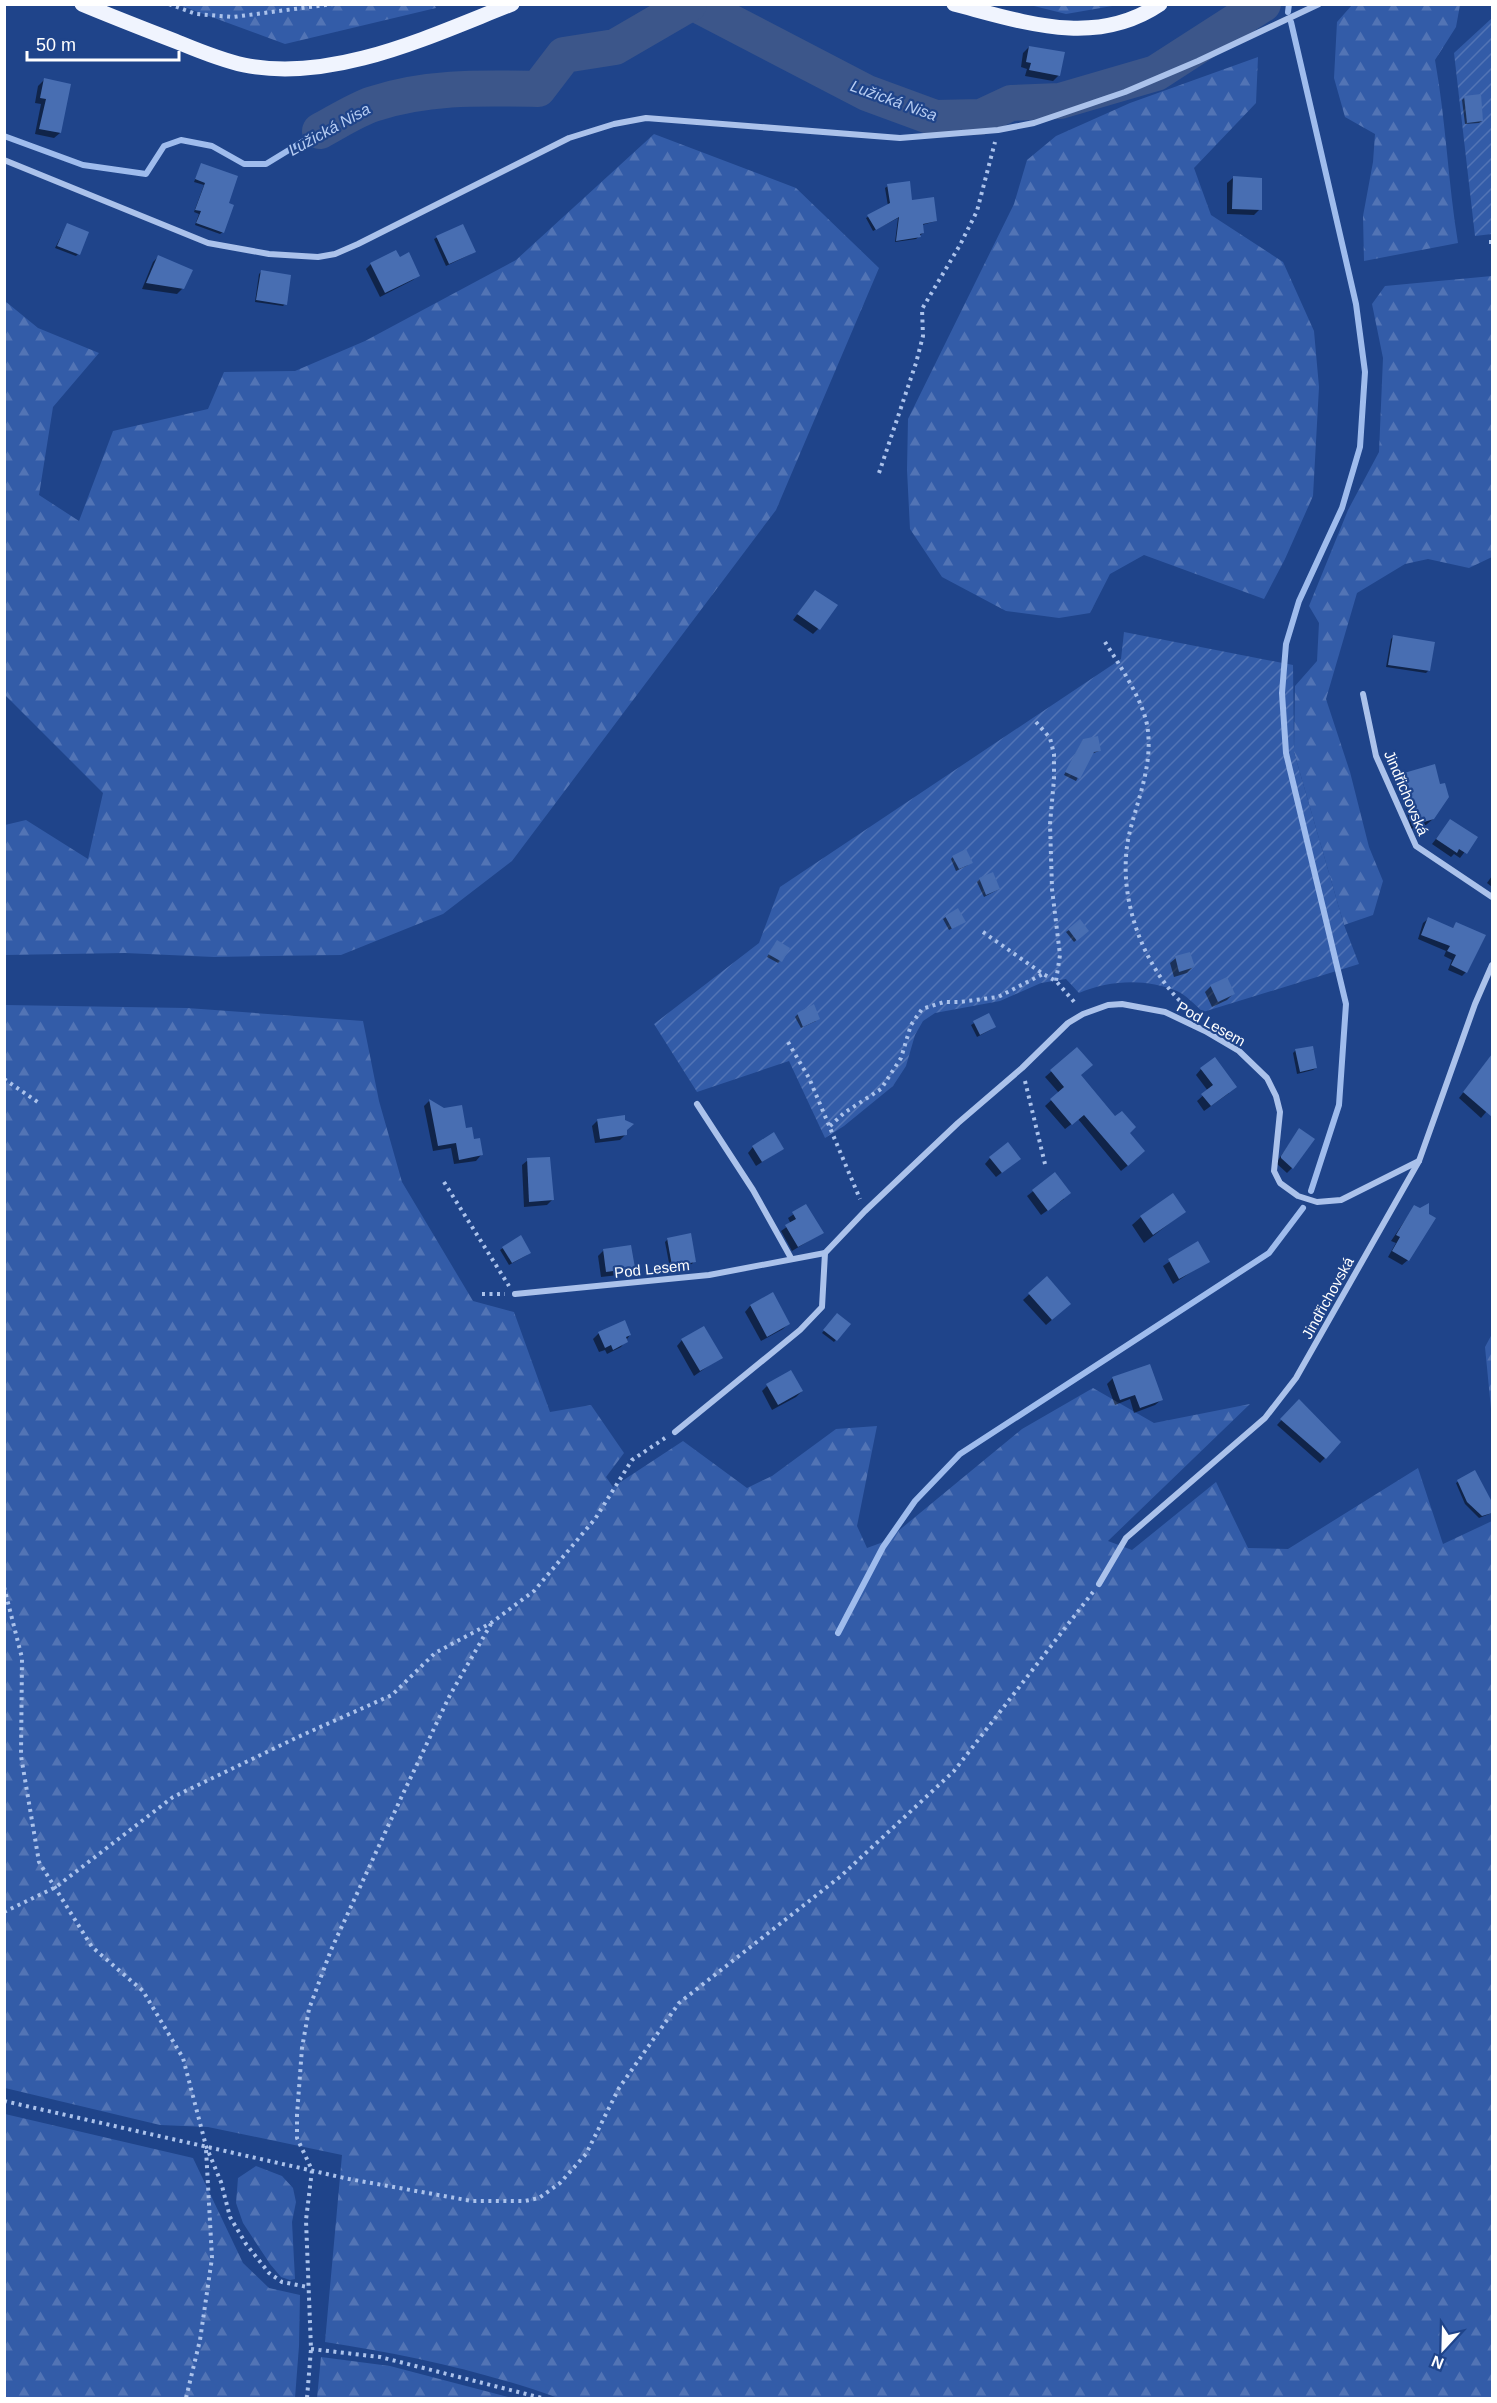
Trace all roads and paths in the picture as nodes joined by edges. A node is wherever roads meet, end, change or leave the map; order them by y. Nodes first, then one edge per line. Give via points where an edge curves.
1 (81, 4) edge
2 (169, 4) edge
3 (333, 4) edge
4 (512, 4) edge
5 (954, 4) edge
6 (1160, 4) edge
7 (1319, 4) edge
8 (998, 130) junction
9 (4, 160) edge
10 (879, 473) dead end
11 (1105, 642) dead end
12 (1363, 694) dead end
13 (1036, 722) dead end
14 (1492, 897) edge
15 (983, 932) dead end
16 (1492, 965) edge
17 (1043, 974) junction
18 (1056, 981) junction
19 (1186, 1008) dead end
20 (1083, 1014) junction
21 (788, 1042) dead end
22 (1022, 1068) junction
23 (4, 1079) edge
24 (39, 1103) dead end
25 (697, 1104) dead end
26 (830, 1126) junction
27 (1419, 1161) junction
28 (1045, 1164) dead end
29 (444, 1182) dead end
30 (865, 1211) junction
31 (825, 1253) junction
32 (791, 1258) junction
33 (482, 1294) dead end
34 (515, 1294) junction
35 (675, 1432) joint
36 (1099, 1584) joint
37 (4, 1587) edge
38 (491, 1623) junction
39 (56, 1887) junction
40 (4, 1912) edge
41 (4, 2101) edge
42 (206, 2146) junction
43 (312, 2170) junction
44 (308, 2287) junction
45 (311, 2349) junction
46 (186, 2398) edge
47 (307, 2398) edge
48 (542, 2398) edge

1 - 4 main road via 204,52 266,68 347,62
2 - 3 path via 196,14 233,16
5 - 6 main road via 1058,27 1093,29 1127,22
7 - 8 street via 1125,92 1035,123
8 - 9 street via 900,138 646,118 569,138 358,244 318,256 269,254 208,243
8 - 10 path via 977,211 922,309 923,336 916,363
11 - 19 path via 1143,712 1148,731 1148,762 1129,836 1126,879 1131,908 1161,981
12 - 14 street, Jindřichovská via 1376,756 1416,846
13 - 18 path via 1050,738 1054,754 1050,824 1060,955
15 - 17 path
16 - 27 street, Jindřichovská
17 - 18 path
17 - 26 path via 998,997 944,1002 922,1009 911,1025 901,1058 882,1089
18 - 20 path
20 - 22 street, Pod Lesem via 1068,1023
20 - 27 street, Pod Lesem via 1122,1004 1165,1012 1239,1051 1267,1078 1276,1096 1280,1112 1274,1171 1280,1183 1298,1196 1317,1202 1341,1200
21 - 26 path
22 - 28 path
22 - 30 street, Pod Lesem
23 - 24 path
25 - 32 street
26 - 30 path
27 - 36 street, Jindřichovská via 1296,1378 1265,1418 1126,1538
29 - 34 path
30 - 31 street, Pod Lesem
31 - 32 street, Pod Lesem
31 - 35 street via 822,1306 800,1330
32 - 34 street, Pod Lesem via 709,1275
33 - 34 path
35 - 38 path via 632,1460 595,1519 534,1591
36 - 43 path via 954,1771 841,1876 679,2003 619,2088 586,2154 560,2183 539,2198 525,2201 472,2201
37 - 39 path via 22,1658 21,1756 28,1809 39,1862
38 - 39 path via 435,1653 392,1695 173,1797
38 - 43 path via 450,1695 401,1798 331,1950 309,2009 302,2048 297,2138
39 - 40 path
39 - 42 path via 92,1947 143,1991 183,2058
41 - 42 path
42 - 43 path
42 - 44 path via 230,2217 257,2260 282,2282
42 - 46 path via 212,2258 200,2340
43 - 44 path via 306,2220
44 - 45 path
45 - 47 path
45 - 48 path via 380,2357

